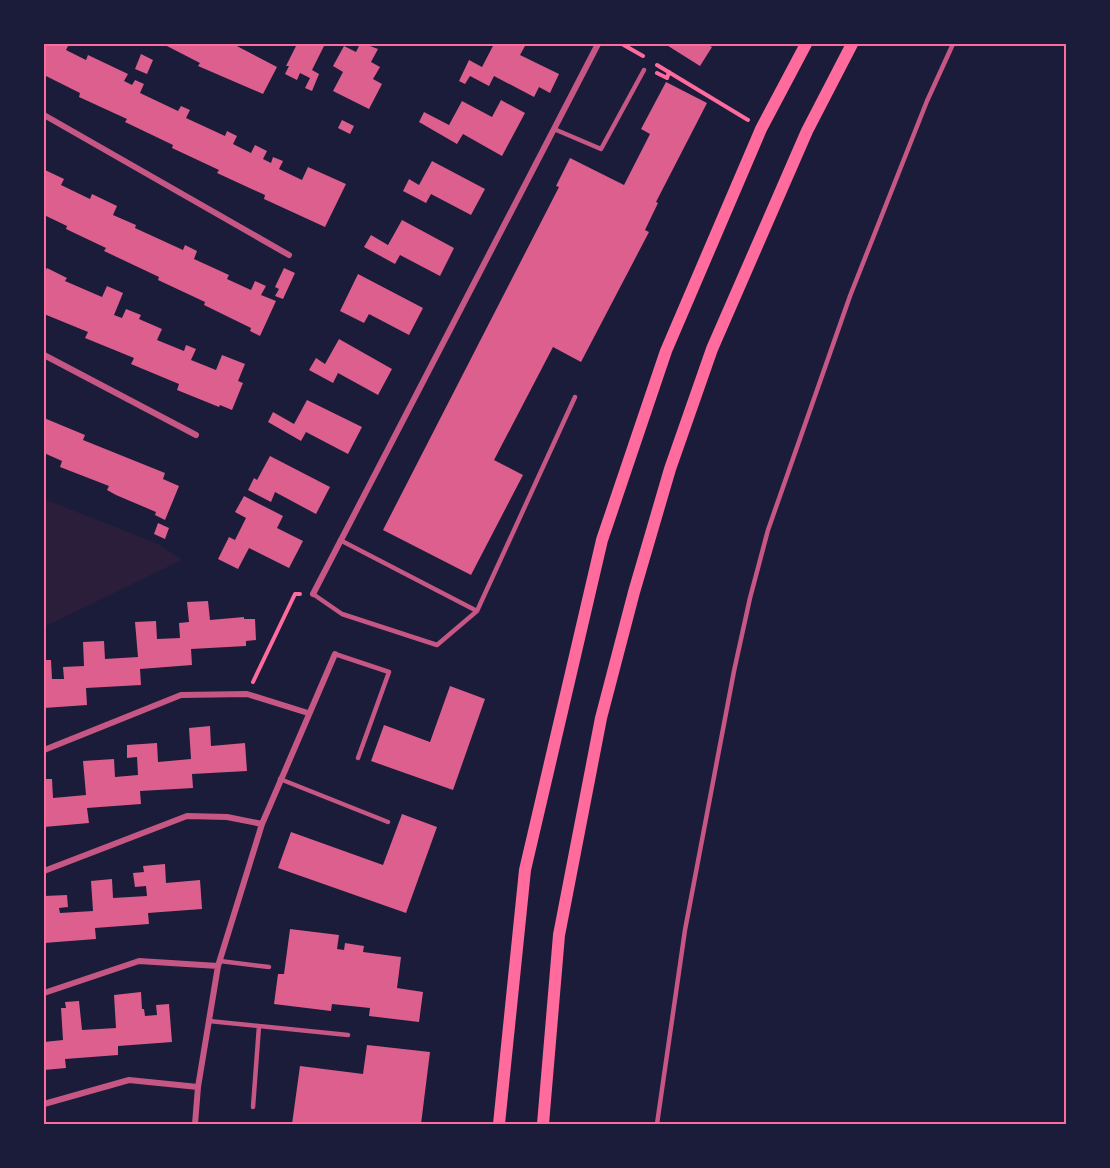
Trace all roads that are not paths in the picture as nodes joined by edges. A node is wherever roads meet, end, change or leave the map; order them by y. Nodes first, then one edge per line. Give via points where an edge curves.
1 (596, 44) edge
2 (806, 44) edge
3 (852, 44) edge
4 (953, 44) edge
5 (644, 70) dead end
6 (44, 115) edge
7 (554, 129) junction
8 (289, 255) dead end
9 (44, 355) edge
10 (575, 397) dead end
11 (196, 435) dead end
12 (340, 540) junction
13 (313, 594) joint
14 (477, 611) junction
15 (335, 654) joint
16 (308, 713) junction
17 (44, 750) edge
18 (358, 758) dead end
19 (280, 779) junction
20 (388, 822) dead end
21 (262, 824) junction
22 (44, 870) edge
23 (219, 964) junction
24 (268, 967) dead end
25 (44, 993) edge
26 (209, 1021) junction
27 (259, 1026) junction
28 (348, 1035) dead end
29 (198, 1088) junction
30 (44, 1104) edge
31 (253, 1107) dead end
32 (195, 1125) edge
33 (499, 1125) edge
34 (543, 1125) edge
35 (657, 1125) edge

1 - 7 street
2 - 33 main road via 761,129 666,351 602,540 525,870
3 - 34 main road via 807,131 712,349 670,469 634,592 601,718 559,935
4 - 35 lane via 850,296 768,530 734,671 685,930
5 - 7 lane via 601,149
6 - 8 street
7 - 12 street
9 - 11 street
10 - 14 lane
12 - 13 street
12 - 14 lane
13 - 14 lane via 342,614 437,645
15 - 16 street
15 - 18 lane via 389,672
16 - 17 street via 247,694 181,695
16 - 19 street
19 - 20 lane
19 - 21 street
21 - 22 street via 227,817 187,816
21 - 23 street
23 - 24 lane
23 - 25 street via 139,961
23 - 26 street
26 - 27 lane
26 - 29 street
27 - 28 lane
27 - 31 lane
29 - 30 street via 129,1080
29 - 32 street

